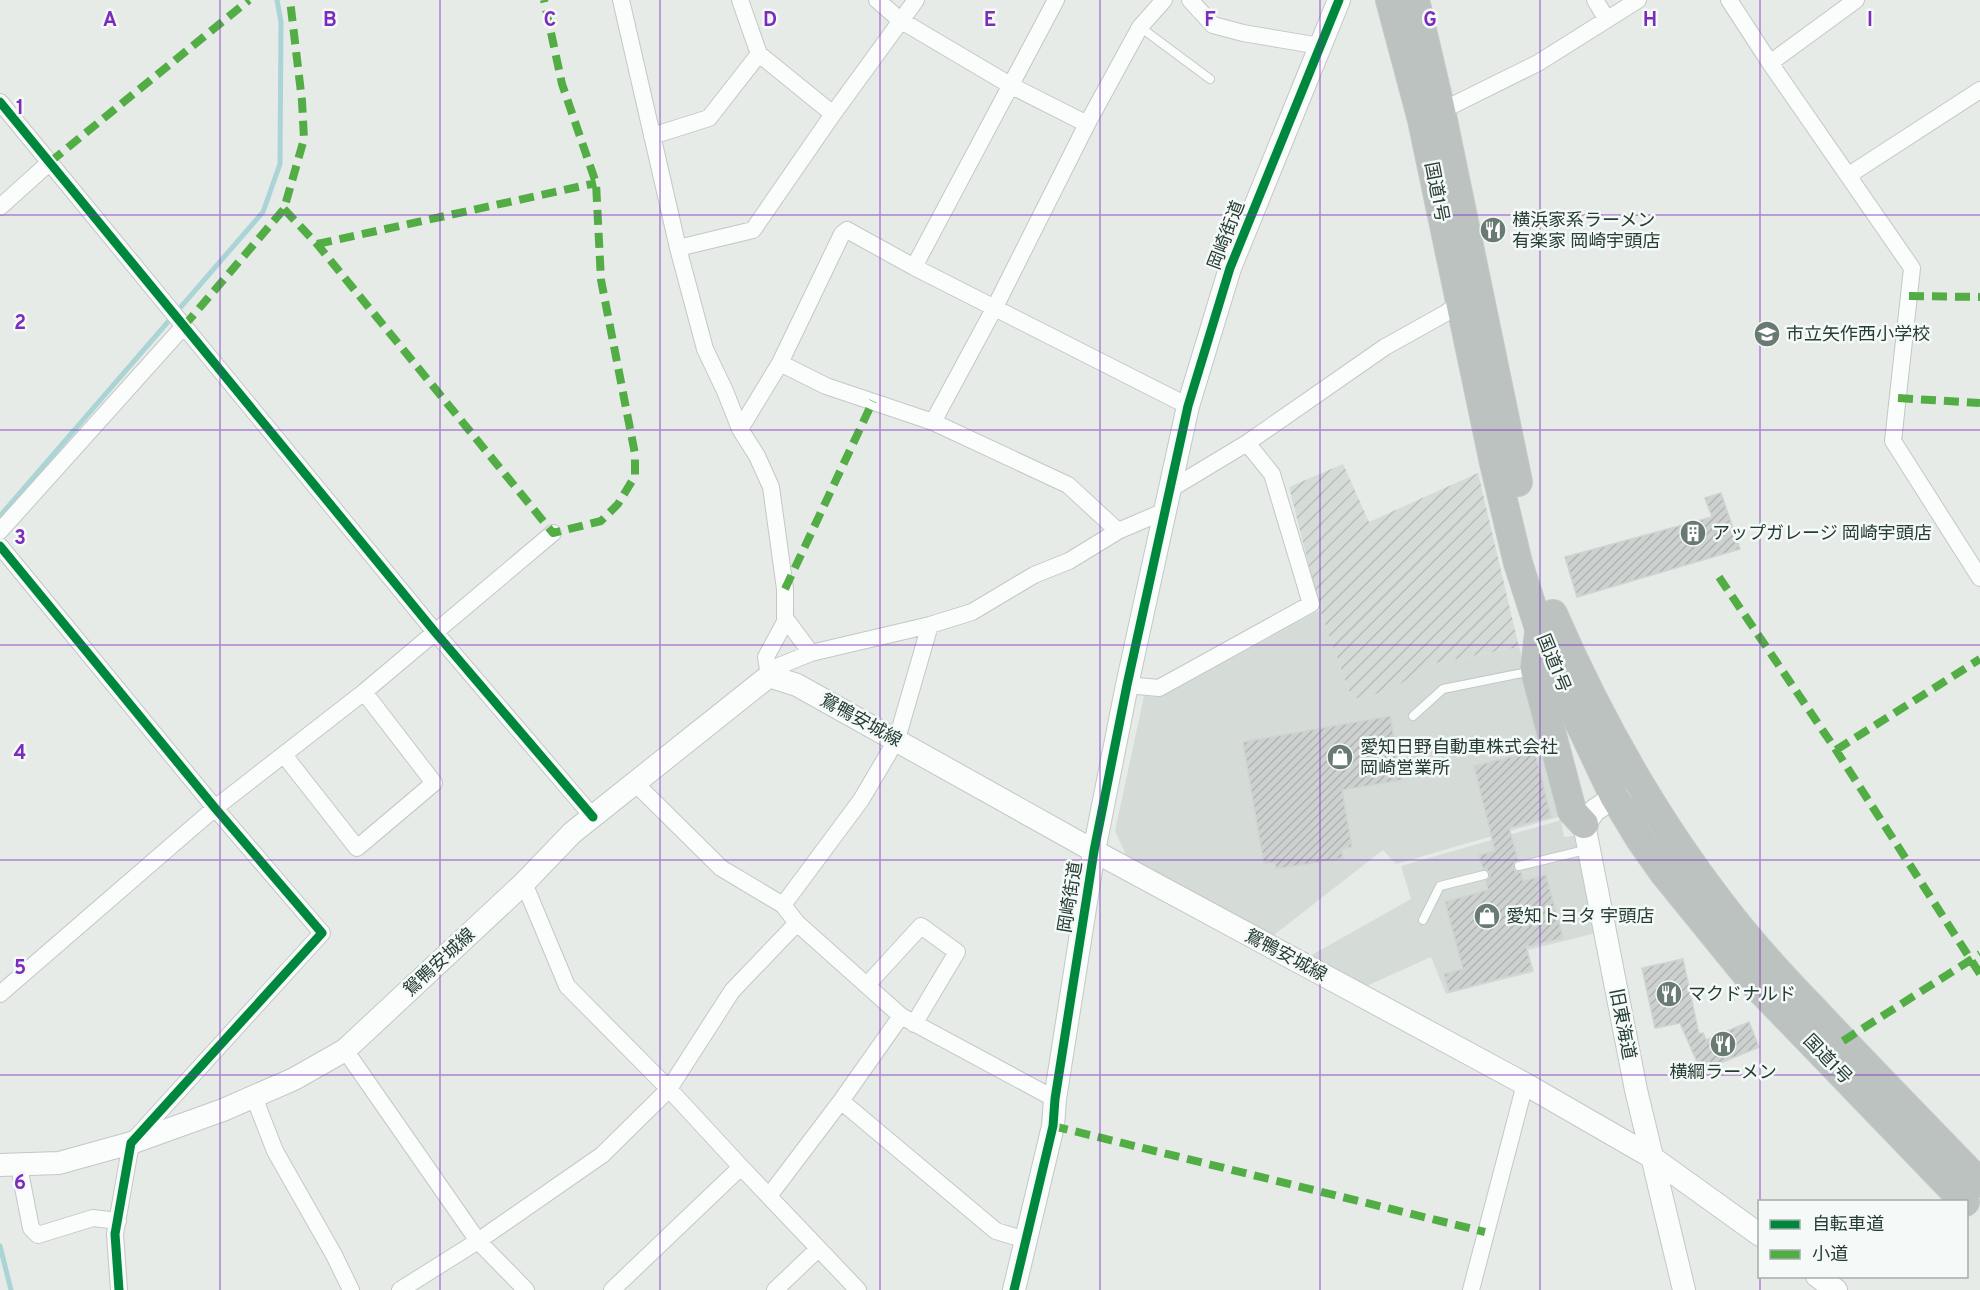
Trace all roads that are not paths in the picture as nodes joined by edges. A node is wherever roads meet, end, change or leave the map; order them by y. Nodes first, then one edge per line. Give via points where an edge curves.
1 (621, 0) edge
2 (740, 0) edge
3 (877, 0) edge
4 (916, 0) edge
5 (1056, 0) edge
6 (1164, 0) edge
7 (1190, 0) edge
8 (1339, 0) edge
9 (1390, 0) edge
10 (1415, 0) edge
11 (1595, 0) edge
12 (1638, 0) edge
13 (1728, 0) edge
14 (1856, 0) edge
15 (1606, 18) junction
16 (900, 20) junction
17 (1140, 27) junction
18 (1320, 46) junction
19 (759, 54) junction
20 (1770, 63) junction
21 (1210, 80) dead end
22 (1010, 85) junction
23 (1980, 90) edge
24 (0, 102) edge
25 (1441, 111) junction
26 (833, 114) junction
27 (1087, 124) junction
28 (652, 136) junction
29 (50, 162) junction
30 (1849, 175) junction
31 (0, 207) edge
32 (678, 248) junction
33 (914, 267) junction
34 (1460, 303) junction
35 (995, 307) junction
36 (180, 320) junction
37 (780, 363) junction
38 (1188, 406) junction
39 (933, 422) junction
40 (740, 429) junction
41 (1247, 443) junction
42 (1167, 500) junction
43 (0, 531) edge
44 (1118, 531) junction
45 (553, 533) dead end
46 (0, 546) edge
47 (1980, 579) edge
48 (786, 620) junction
49 (930, 625) junction
50 (1539, 628) junction
51 (435, 632) junction
52 (811, 653) junction
53 (1535, 670) junction
54 (769, 676) junction
55 (1127, 685) junction
56 (364, 692) junction
57 (1413, 716) dead end
58 (897, 739) junction
59 (284, 755) junction
60 (635, 783) junction
61 (1626, 789) junction
62 (215, 808) junction
63 (593, 817) junction
64 (1587, 837) junction
65 (1094, 851) junction
66 (1519, 866) dead end
67 (1484, 875) dead end
68 (524, 883) junction
69 (783, 906) junction
70 (1423, 920) dead end
71 (797, 923) junction
72 (867, 985) junction
73 (0, 994) edge
74 (907, 1020) junction
75 (345, 1050) junction
76 (1525, 1084) junction
77 (669, 1089) junction
78 (254, 1096) junction
79 (1056, 1099) junction
80 (841, 1101) junction
81 (131, 1143) junction
82 (1650, 1156) junction
83 (10, 1165) edge
84 (741, 1167) junction
85 (1980, 1183) edge
86 (769, 1196) junction
87 (1964, 1200) edge
88 (1968, 1204) edge
89 (1980, 1217) edge
90 (118, 1221) junction
91 (1758, 1234) edge
92 (1026, 1240) junction
93 (478, 1241) junction
94 (818, 1249) junction
95 (1820, 1278) edge
96 (119, 1290) edge
97 (351, 1290) edge
98 (400, 1290) edge
99 (526, 1290) edge
100 (612, 1290) edge
101 (775, 1290) edge
102 (858, 1290) edge
103 (1014, 1290) edge
104 (1471, 1290) edge
105 (1684, 1290) edge
106 (1836, 1290) edge

1 - 28 street
2 - 19 street
3 - 16 street
4 - 16 street
5 - 22 street
6 - 17 street
7 - 18 street via 1213,25
8 - 18 main road, 岡崎街道
9 - 34 highway, 国道1号 via 1422,120
10 - 25 highway, 国道1号
11 - 15 street
12 - 15 street
13 - 20 street
14 - 20 street
15 - 25 street via 1538,63
16 - 22 street
16 - 26 street
17 - 21 lane
17 - 27 street
18 - 38 main road, 岡崎街道 via 1230,268
19 - 26 street
19 - 28 street via 709,118
20 - 30 street
22 - 27 street
22 - 33 street
23 - 30 street
24 - 29 street
25 - 61 highway, 国道1号 via 1524,509 1553,614 1589,691
26 - 32 street via 753,230
27 - 35 street
28 - 32 street
29 - 31 street
29 - 36 street
30 - 47 street via 1912,268 1893,441
32 - 40 street via 705,349
33 - 35 street
33 - 37 street via 847,230
34 - 41 street via 1385,348
34 - 50 highway, 国道1号 via 1518,563
35 - 38 street
35 - 39 street
36 - 43 street
36 - 51 street
37 - 39 street via 826,386
37 - 40 street
38 - 42 main road, 岡崎街道
39 - 44 street via 1068,485
40 - 48 street via 771,487
41 - 42 street
41 - 55 street via 1272,474 1311,604 1159,688
42 - 44 street
42 - 55 main road, 岡崎街道
44 - 49 street via 1069,561 1034,574 972,612
45 - 51 street
46 - 62 street
48 - 52 street
48 - 54 street via 766,657
49 - 52 street
49 - 58 street
50 - 53 highway
50 - 61 highway, 国道1号 via 1571,705
51 - 56 street
51 - 63 street
52 - 54 street via 779,666
53 - 57 lane via 1443,688
53 - 64 highway via 1572,811
54 - 58 main road, 鴛鴨安城線 via 797,685
54 - 60 main road, 鴛鴨安城線
55 - 65 main road, 岡崎街道
56 - 59 street
56 - 59 street via 434,783 357,848
58 - 65 main road, 鴛鴨安城線
58 - 69 street via 861,800
59 - 62 street
60 - 63 main road, 鴛鴨安城線
60 - 69 street via 721,868
61 - 64 main road via 1595,810
61 - 85 highway, 国道1号 via 1647,799 1731,917 1767,960
61 - 87 highway, 国道1号 via 1640,839 1751,980
62 - 73 street
62 - 81 street via 322,933
63 - 68 main road, 鴛鴨安城線
64 - 66 lane
64 - 82 main road, 旧東海道
65 - 76 main road, 鴛鴨安城線
65 - 79 main road, 岡崎街道
67 - 70 lane via 1440,885
68 - 75 main road, 鴛鴨安城線
68 - 77 street via 567,987
69 - 71 street
71 - 72 street
71 - 77 street via 732,991
72 - 74 street
72 - 74 street via 921,926 957,952
74 - 79 street
74 - 80 street
75 - 78 main road, 鴛鴨安城線
75 - 93 street
76 - 82 main road, 鴛鴨安城線
76 - 104 street
77 - 84 street
77 - 93 street via 602,1155
78 - 81 main road, 鴛鴨安城線
78 - 97 street via 275,1151
79 - 92 main road, 岡崎街道
80 - 86 street
80 - 92 street via 996,1232
81 - 83 main road, 鴛鴨安城線 via 59,1162
81 - 90 street
82 - 91 main road, 鴛鴨安城線
82 - 105 main road, 旧東海道
83 - 90 street via 21,1177 31,1228 38,1235 93,1218
84 - 86 street
84 - 100 street
86 - 94 street
88 - 89 highway, 国道1号
90 - 96 street via 115,1234
92 - 103 main road, 岡崎街道
93 - 98 street
93 - 99 street
94 - 101 street
94 - 102 street
95 - 106 main road

